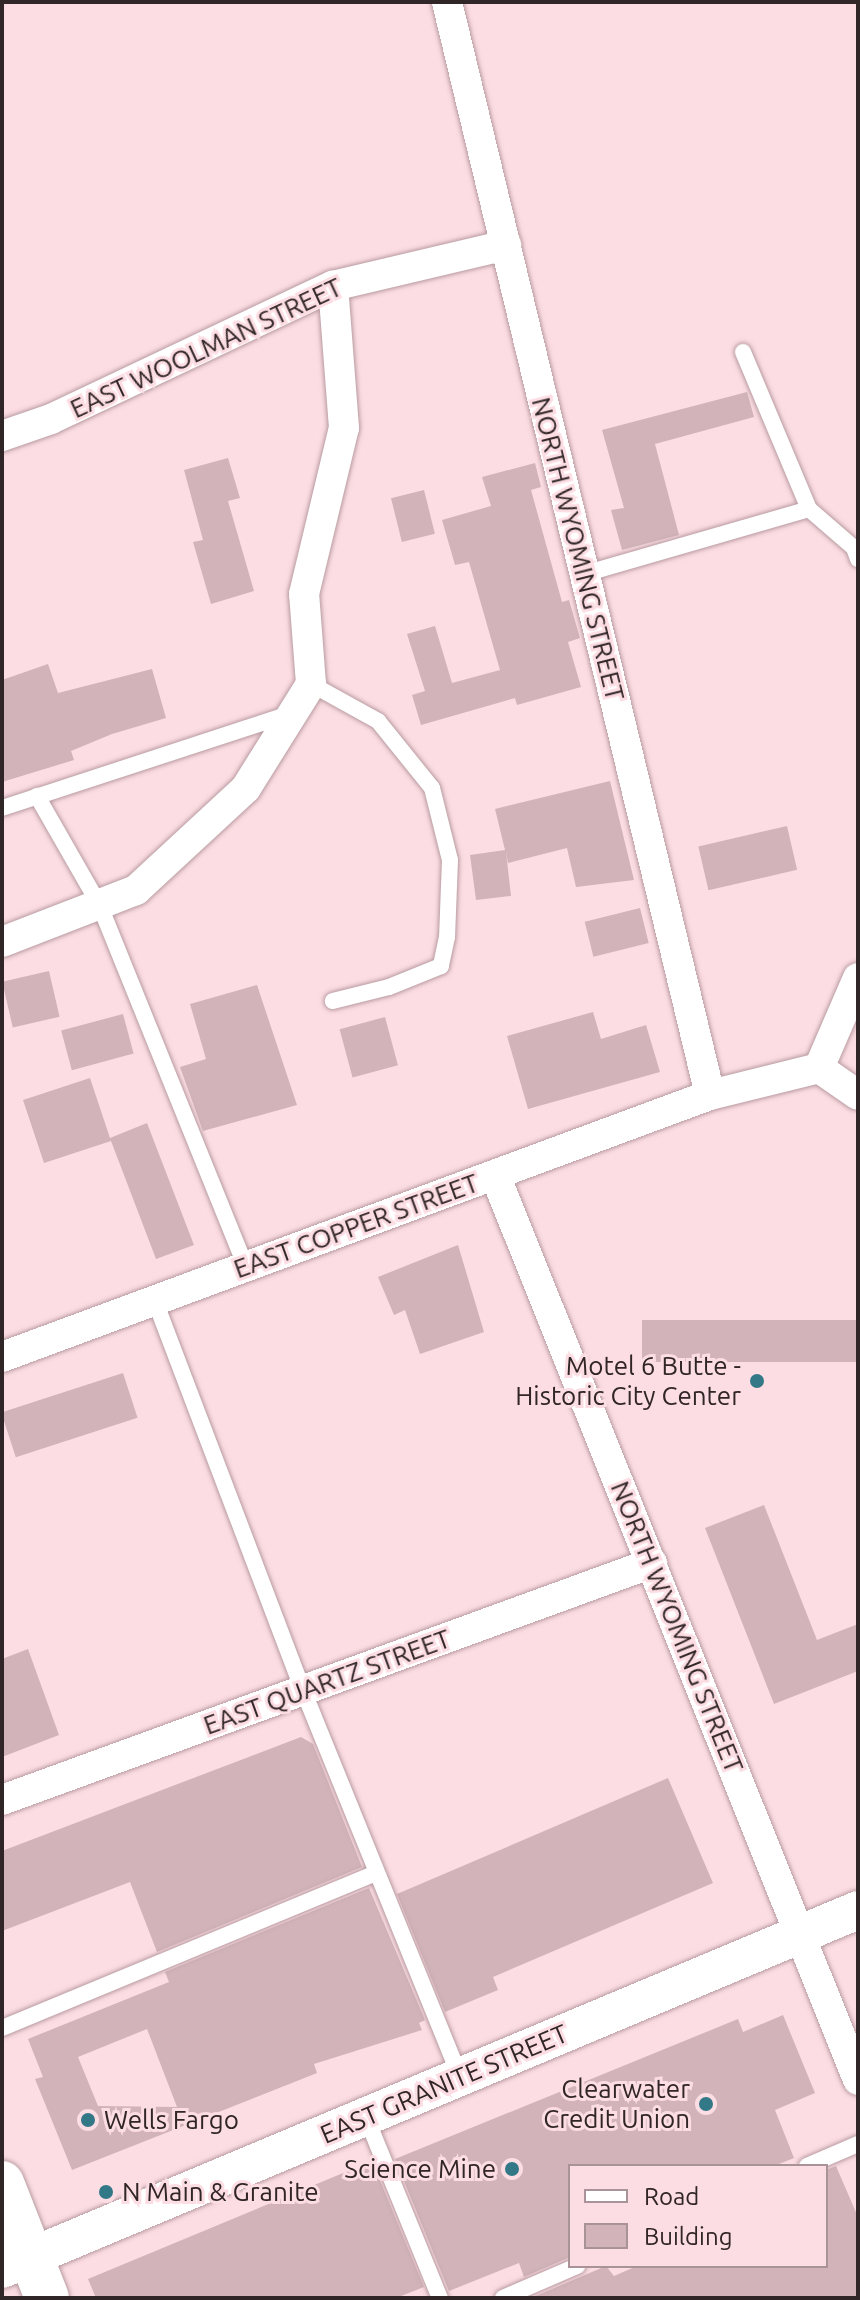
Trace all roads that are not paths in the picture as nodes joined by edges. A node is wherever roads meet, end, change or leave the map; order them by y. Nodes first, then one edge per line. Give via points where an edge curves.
1 (447, 2) edge
2 (506, 245) junction
3 (333, 286) junction
4 (743, 352) dead end
5 (2, 436) edge
6 (809, 509) junction
7 (858, 559) edge
8 (584, 574) junction
9 (311, 684) junction
10 (293, 713) junction
11 (37, 796) junction
12 (2, 808) edge
13 (100, 906) junction
14 (2, 942) edge
15 (858, 978) edge
16 (333, 1001) dead end
17 (819, 1068) junction
18 (710, 1095) junction
19 (858, 1095) edge
20 (495, 1175) junction
21 (246, 1267) junction
22 (155, 1301) junction
23 (2, 1357) edge
24 (652, 1563) junction
25 (303, 1690) junction
26 (2, 1800) edge
27 (376, 1873) junction
28 (858, 1910) edge
29 (798, 1935) junction
30 (2, 2028) edge
31 (460, 2077) junction
32 (858, 2080) edge
33 (366, 2117) junction
34 (858, 2144) edge
35 (812, 2164) edge
36 (2, 2183) edge
37 (16, 2264) edge
38 (572, 2268) edge
39 (47, 2298) edge
40 (440, 2298) edge
41 (503, 2298) edge

1 - 2 street, NORTH WYOMING STREET
2 - 3 street, EAST WOOLMAN STREET
2 - 8 street, NORTH WYOMING STREET
3 - 5 street, EAST WOOLMAN STREET via 51,419
3 - 9 street via 344,428 304,594
4 - 6 lane
6 - 7 lane via 854,548
6 - 8 lane
8 - 18 street, NORTH WYOMING STREET
9 - 10 street
9 - 16 lane via 378,721 432,788 450,860 441,966
10 - 11 lane
10 - 13 street via 246,788 136,890
11 - 12 lane
11 - 13 lane
13 - 14 street
13 - 21 lane
15 - 17 street
17 - 18 street, EAST COPPER STREET
17 - 19 street
18 - 20 street, EAST COPPER STREET
20 - 21 street, EAST COPPER STREET
20 - 24 street, NORTH WYOMING STREET
21 - 22 street, EAST COPPER STREET
22 - 23 street, EAST COPPER STREET
22 - 25 lane
24 - 25 street, EAST QUARTZ STREET
24 - 29 street, NORTH WYOMING STREET
25 - 26 street, EAST QUARTZ STREET
25 - 27 lane
27 - 30 lane
27 - 31 lane
28 - 29 street, EAST GRANITE STREET
29 - 31 street, EAST GRANITE STREET
29 - 32 street, NORTH WYOMING STREET
31 - 33 street, EAST GRANITE STREET
33 - 37 street, EAST GRANITE STREET
33 - 40 lane
34 - 35 lane
36 - 37 main road
37 - 39 main road
38 - 41 lane

